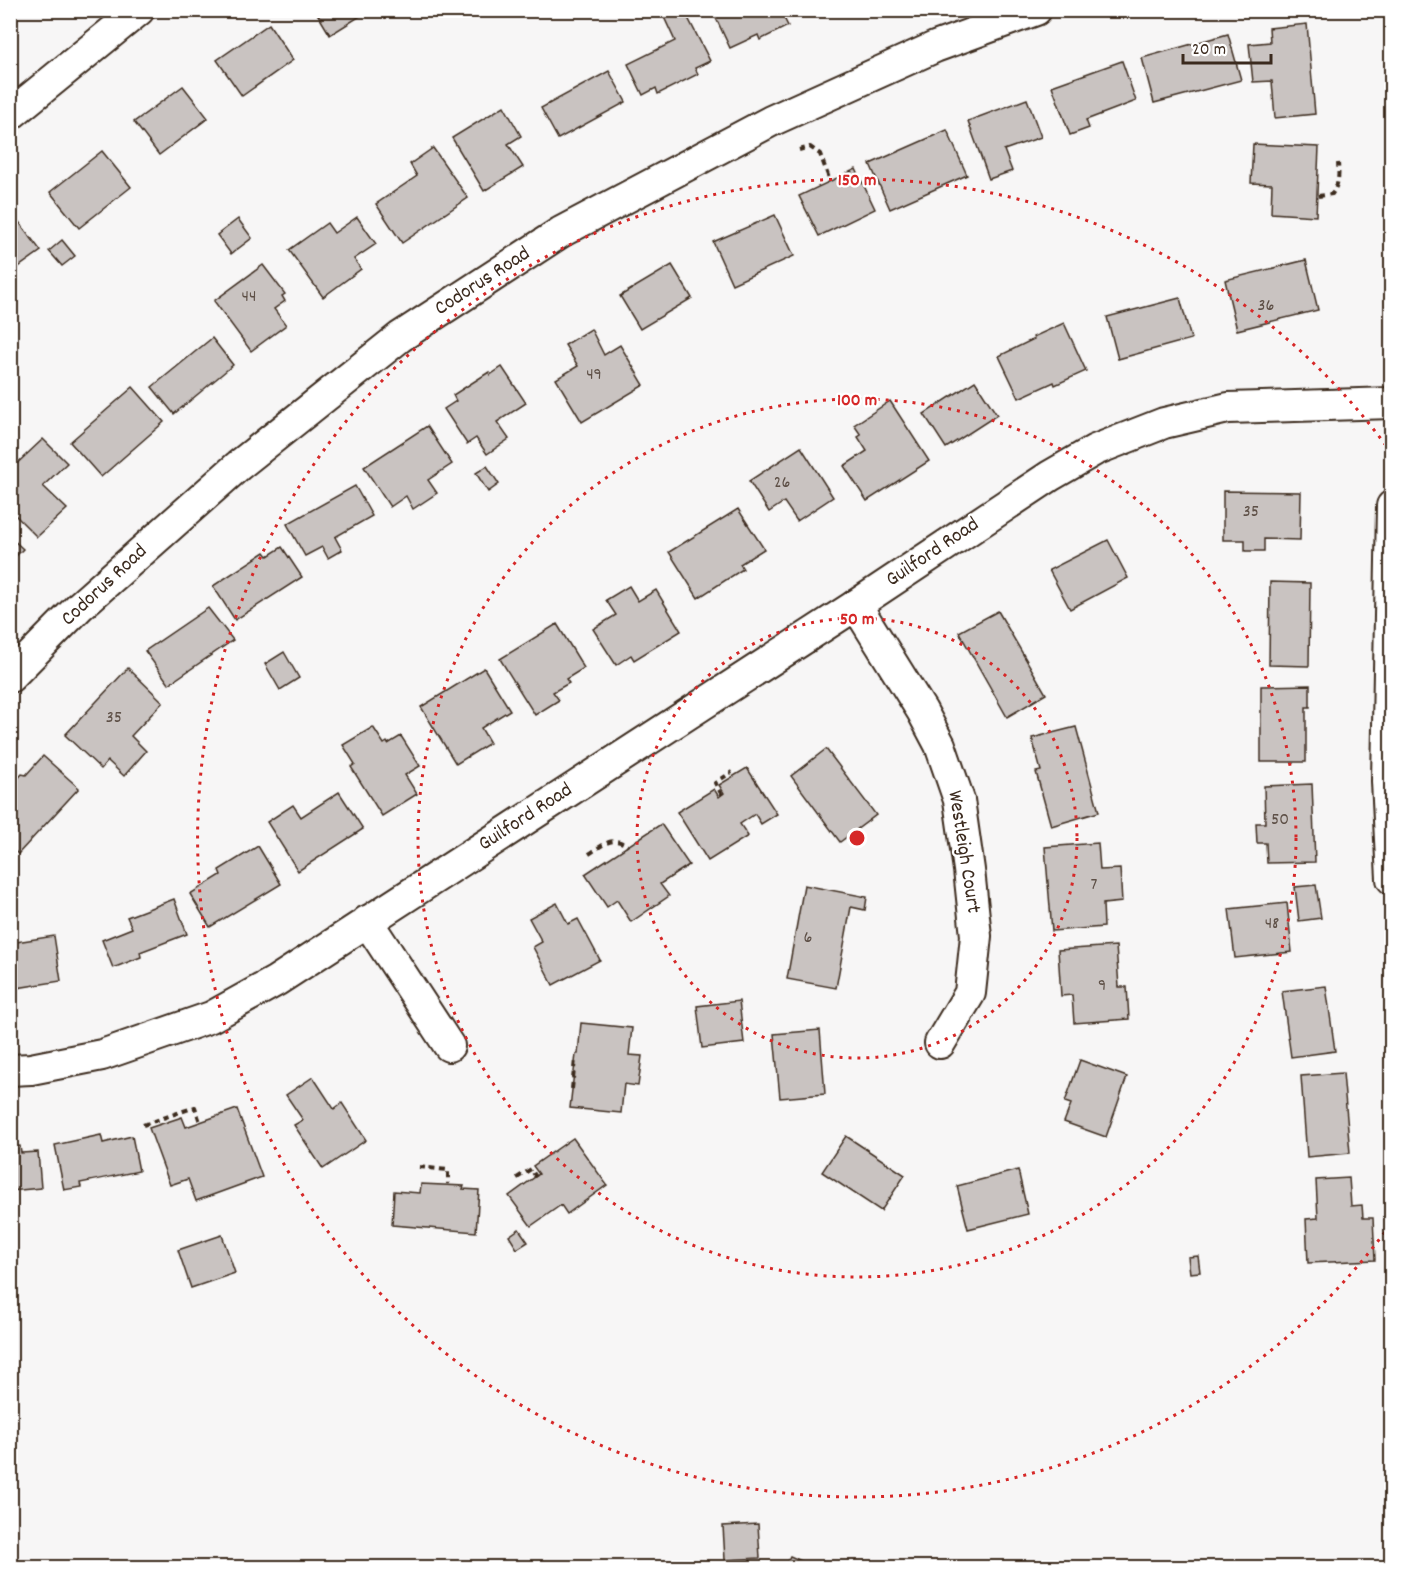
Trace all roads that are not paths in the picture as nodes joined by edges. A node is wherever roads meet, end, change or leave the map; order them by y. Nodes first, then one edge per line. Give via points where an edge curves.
1 (139, 10) edge
2 (1036, 10) edge
3 (10, 115) edge
4 (1392, 403) edge
5 (1392, 506) edge
6 (856, 605) junction
7 (10, 677) edge
8 (1392, 879) edge
9 (367, 921) junction
10 (940, 1043) dead end
11 (449, 1046) dead end
12 (10, 1070) edge

1 - 3 street
2 - 7 street, Codorus Road via 935,47 771,121 561,232 400,337 237,466 80,606
4 - 6 street, Guilford Road via 1228,408 1164,423 1095,450 1050,476
5 - 8 street via 1387,781
6 - 9 street, Guilford Road
6 - 10 street, Westleigh Court via 940,745 959,800 976,936 970,993
9 - 11 street
9 - 12 street, Guilford Road via 276,981 211,1017 102,1055

